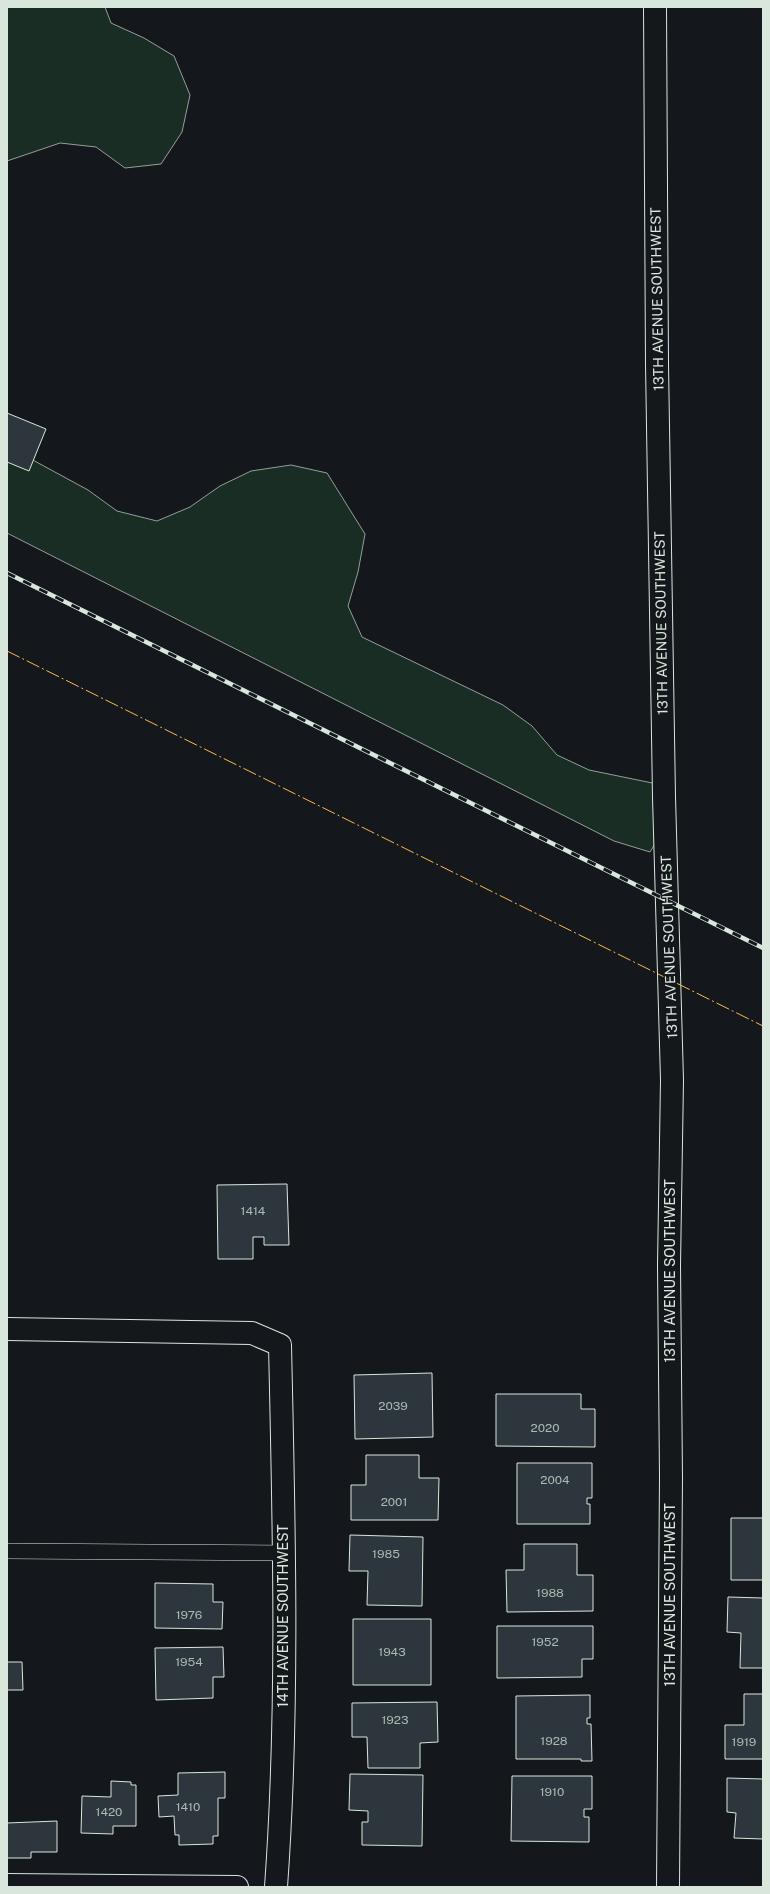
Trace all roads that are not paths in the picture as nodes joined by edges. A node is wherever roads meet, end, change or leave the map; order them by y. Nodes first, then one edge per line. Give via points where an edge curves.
1 (655, 7) edge
2 (7, 1330) edge
3 (7, 1551) edge
4 (284, 1553) junction
5 (7, 1885) edge
6 (238, 1887) edge
7 (276, 1887) edge
8 (668, 1887) edge

1 - 8 street, 13TH AVENUE SOUTHWEST via 657,348 672,1080 669,1265 671,1477
2 - 4 street, 14TH AVENUE SOUTHWEST via 252,1333 280,1345
3 - 4 lane
4 - 7 street, 14TH AVENUE SOUTHWEST via 281,1813
5 - 6 street

